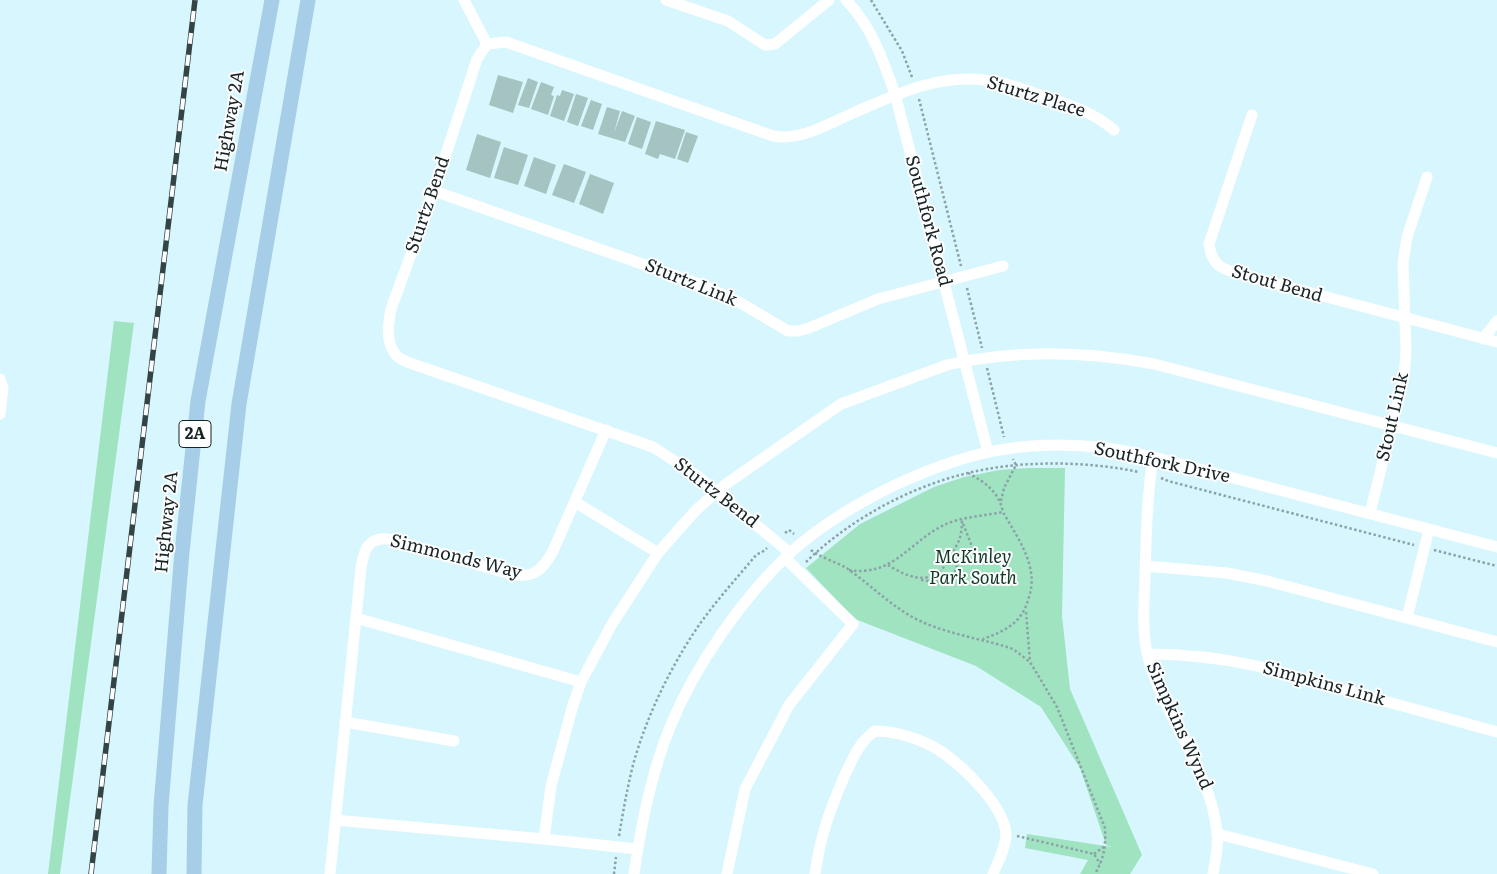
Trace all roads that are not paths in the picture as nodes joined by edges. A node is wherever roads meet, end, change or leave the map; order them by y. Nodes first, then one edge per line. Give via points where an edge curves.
1 (272, 0) edge
2 (464, 0) edge
3 (666, 0) edge
4 (829, 0) edge
5 (846, 0) edge
6 (307, 3) edge
7 (487, 44) junction
8 (895, 94) junction
9 (1252, 114) dead end
10 (1114, 130) dead end
11 (1427, 177) dead end
12 (434, 191) junction
13 (1003, 266) dead end
14 (944, 280) junction
15 (1405, 319) junction
16 (1497, 321) edge
17 (1483, 339) junction
18 (1497, 342) edge
19 (965, 361) junction
20 (0, 379) edge
21 (0, 414) edge
22 (1393, 425) junction
23 (606, 430) junction
24 (988, 452) junction
25 (1497, 453) edge
26 (1153, 457) junction
27 (716, 492) junction
28 (575, 502) junction
29 (1370, 513) junction
30 (1429, 529) junction
31 (1497, 548) edge
32 (658, 553) junction
33 (788, 556) junction
34 (1146, 566) junction
35 (356, 618) junction
36 (1407, 618) junction
37 (1497, 642) edge
38 (1147, 654) junction
39 (582, 682) junction
40 (345, 722) junction
41 (1497, 732) edge
42 (454, 741) dead end
43 (335, 820) junction
44 (1218, 834) junction
45 (544, 839) junction
46 (638, 849) junction
47 (159, 874) edge
48 (194, 874) edge
49 (330, 874) edge
50 (634, 874) edge
51 (728, 874) edge
52 (816, 874) edge
53 (993, 874) edge
54 (1213, 874) edge
55 (1372, 874) edge

1 - 47 main road, Highway 2A / 2A via 198,401 166,737
2 - 7 street
3 - 4 street via 728,21 765,45 775,44
5 - 8 street, Southfork Road via 877,44
6 - 48 main road, 2A via 239,404 195,805
7 - 8 street via 506,42 783,138 803,134
7 - 12 street, Sturtz Bend via 477,59
8 - 10 street, Sturtz Place via 955,78 984,80 1080,109 1098,117
8 - 14 street, Southfork Road
9 - 15 street, Stout Bend via 1209,244 1213,260 1228,271
11 - 15 street, Stout Link via 1407,236 1402,283
12 - 14 street, Sturtz Link via 699,284 739,302 788,331 809,328 878,299
12 - 23 street, Sturtz Bend via 388,323 391,346 397,356
13 - 14 street, Sturtz Link
14 - 19 street, Southfork Road
15 - 17 street, Stout Bend
15 - 22 street, Stout Link via 1404,376
16 - 17 street
17 - 18 street, Stout Bend
19 - 22 street via 1035,353 1120,358
19 - 24 street, Southfork Road
19 - 27 street via 841,404
20 - 21 street via 3,388
22 - 25 street
22 - 29 street, Stout Link
23 - 27 street, Sturtz Bend via 653,447
23 - 28 street, Simmonds Way
24 - 26 street, Southfork Drive via 1070,445
24 - 33 street, Southfork Drive via 952,462 877,494 822,528
26 - 29 street, Southfork Drive
26 - 34 street, Simpkins Wynd
27 - 32 street
27 - 33 street, Sturtz Bend
28 - 32 street
28 - 35 street, Simmonds Way via 549,559 537,572 528,576 510,574 389,539 372,541 363,556
29 - 30 street, Southfork Drive
30 - 31 street, Southfork Drive
30 - 36 street
32 - 39 street via 612,624
33 - 46 street, Southfork Drive via 720,636 687,692 658,760
33 - 51 street, Sturtz Bend via 853,624 789,705 745,789
34 - 36 street via 1251,578
34 - 38 street, Simpkins Wynd via 1144,621
35 - 39 street
35 - 40 street, Simmonds Way
36 - 37 street
38 - 41 street, Simpkins Link via 1201,656 1257,666
38 - 44 street, Simpkins Wynd via 1167,709 1203,778
39 - 45 street via 551,786
40 - 42 street
40 - 43 street, Simmonds Way
43 - 45 street
43 - 49 street, Simmonds Way
44 - 54 street, Simpkins Wynd
44 - 55 street
45 - 46 street
46 - 50 street, Southfork Drive
52 - 53 street via 822,834 835,796 858,747 875,731 891,732 931,746 952,759 985,792 997,809 1006,833

